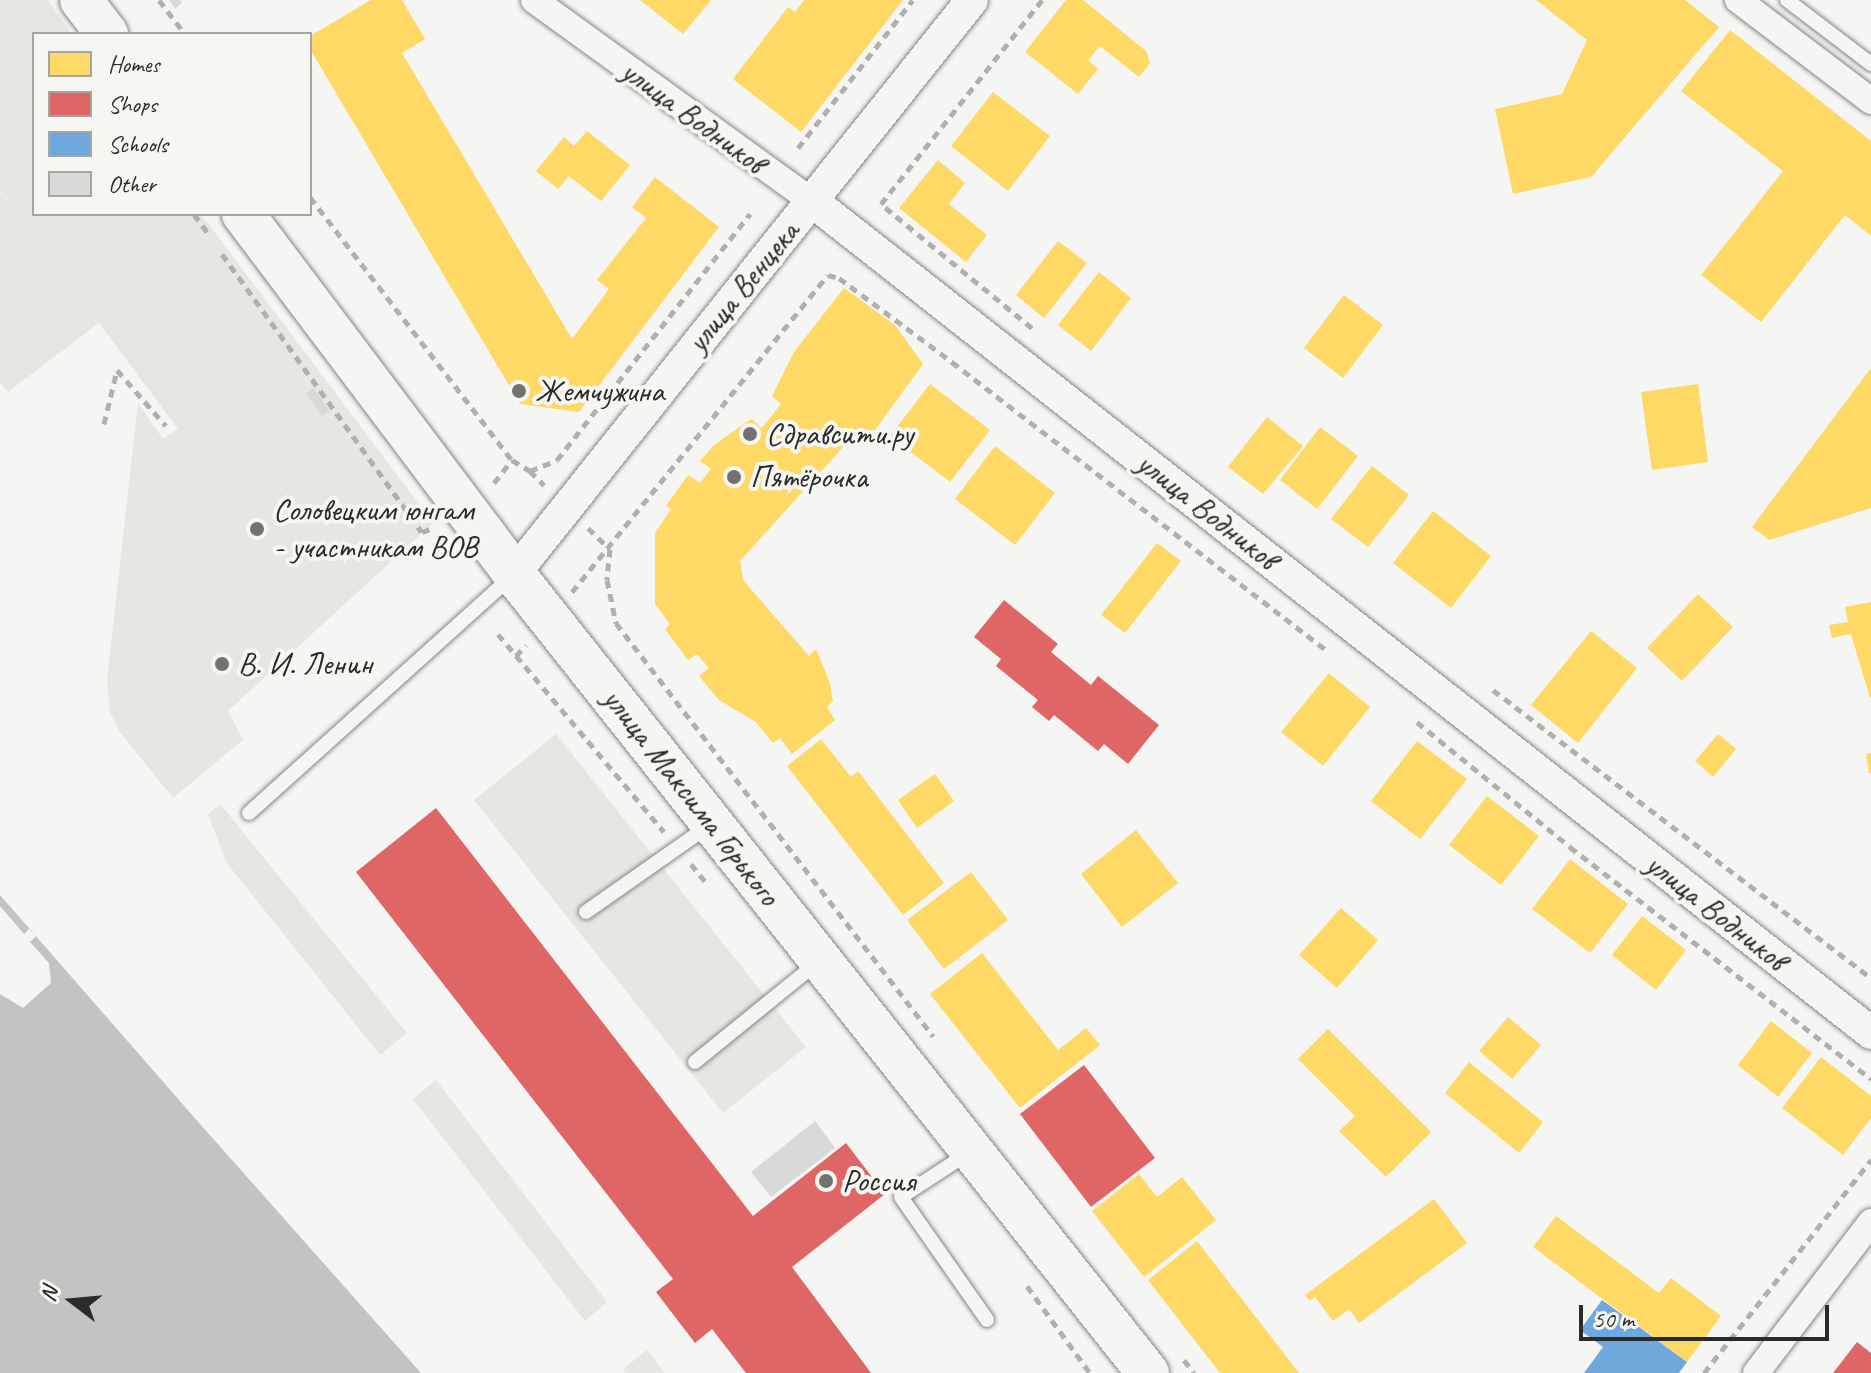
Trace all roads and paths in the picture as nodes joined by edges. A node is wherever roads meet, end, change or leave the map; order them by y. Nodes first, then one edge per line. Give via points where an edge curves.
1 (81, 0) edge
2 (159, 0) edge
3 (534, 0) edge
4 (913, 0) edge
5 (972, 0) edge
6 (1042, 0) edge
7 (1738, 0) edge
8 (1787, 0) edge
9 (105, 32) edge
10 (183, 32) edge
11 (1871, 64) edge
12 (1871, 101) edge
13 (798, 148) dead end
14 (312, 200) edge
15 (812, 201) junction
16 (750, 214) dead end
17 (195, 216) edge
18 (245, 216) edge
19 (1038, 334) dead end
20 (104, 424) dead end
21 (166, 426) dead end
22 (530, 471) junction
23 (567, 508) junction
24 (422, 532) dead end
25 (610, 549) junction
26 (514, 574) junction
27 (551, 615) junction
28 (516, 656) dead end
29 (1339, 661) dead end
30 (1480, 680) dead end
31 (1413, 719) dead end
32 (249, 813) dead end
33 (711, 824) junction
34 (586, 912) dead end
35 (818, 962) junction
36 (1871, 978) edge
37 (1871, 1033) edge
38 (942, 1048) dead end
39 (695, 1062) dead end
40 (1871, 1079) edge
41 (971, 1152) junction
42 (1871, 1160) edge
43 (1871, 1222) edge
44 (987, 1320) dead end
45 (1161, 1360) edge
46 (1194, 1373) edge
47 (1704, 1373) edge
48 (1756, 1373) edge

1 - 9 main road
2 - 10 path
3 - 15 street, улица Водников
4 - 13 path
5 - 15 street, улица Венцека
6 - 19 path via 881,204
7 - 12 street
8 - 11 lane
14 - 22 path via 512,460
15 - 23 street, улица Венцека
15 - 37 street, улица Водников
16 - 22 path via 557,460
17 - 24 path
18 - 26 main road, улица Максима Горького
20 - 21 path via 117,370
22 - 23 path
23 - 25 path
23 - 26 street, улица Венцека
25 - 27 path
25 - 29 path via 828,275 940,352
25 - 38 path via 607,580 616,623
26 - 27 main road, улица Максима Горького
26 - 32 lane
27 - 28 path
27 - 33 main road, улица Максима Горького
30 - 36 path
31 - 40 path
33 - 34 lane
33 - 35 main road, улица Максима Горького
35 - 39 lane
35 - 41 main road, улица Максима Горького
41 - 44 lane via 901,1197
41 - 45 main road, улица Максима Горького
42 - 47 path
43 - 48 street
45 - 46 path

